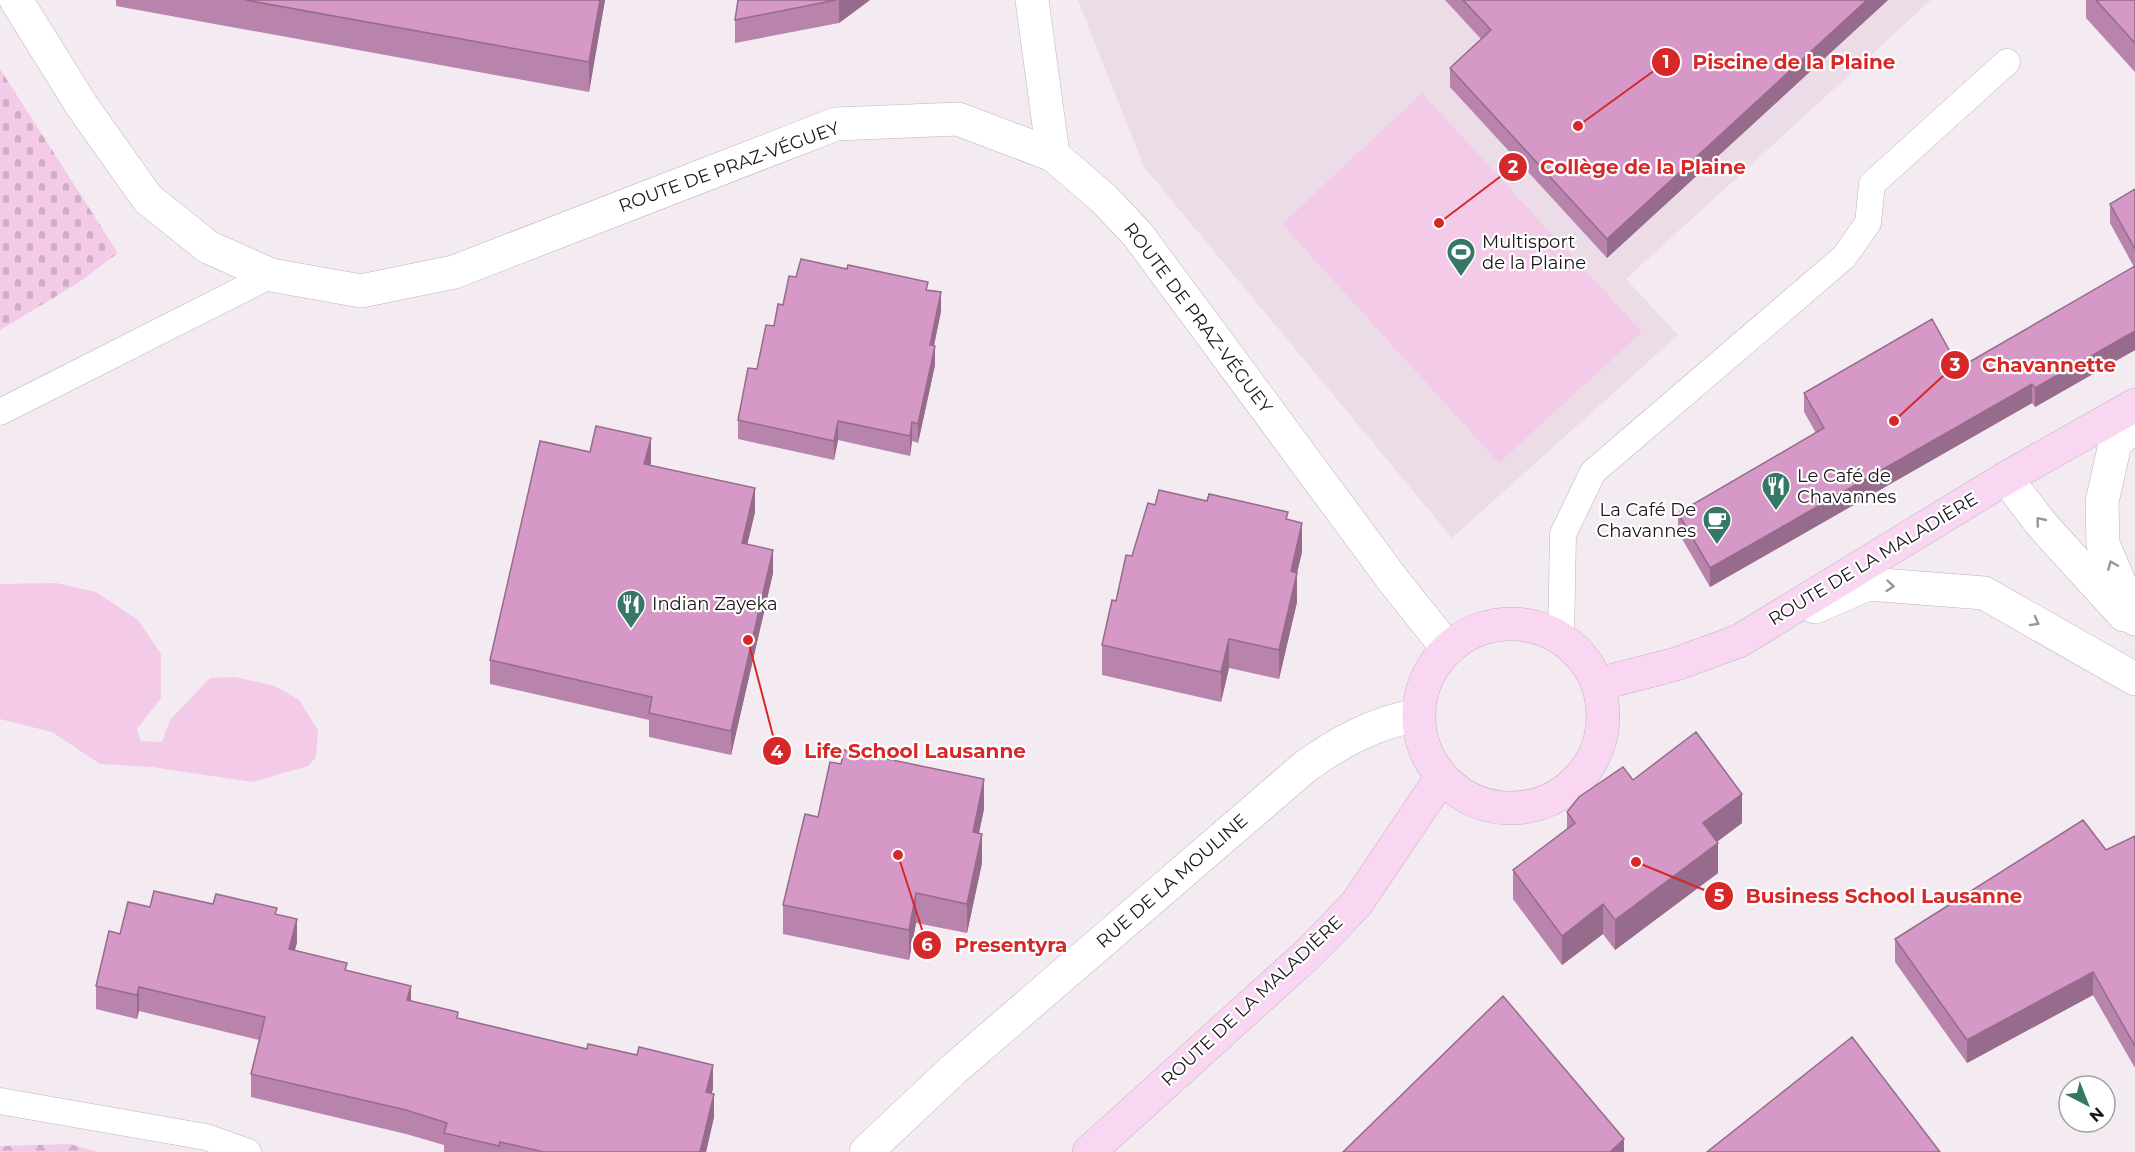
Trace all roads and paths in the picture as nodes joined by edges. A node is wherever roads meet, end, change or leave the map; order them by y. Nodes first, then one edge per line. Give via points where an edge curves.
1 (16, 0) edge
2 (1032, 0) edge
3 (2007, 62) dead end
4 (1053, 154) junction
5 (271, 275) junction
6 (2135, 405) edge
7 (0, 412) edge
8 (2135, 424) edge
9 (2006, 478) junction
10 (2135, 619) edge
11 (2135, 627) edge
12 (1561, 637) junction
13 (1739, 641) junction
14 (1448, 648) junction
15 (2135, 679) edge
16 (1599, 684) junction
17 (1418, 716) junction
18 (1441, 778) junction
19 (0, 1101) edge
20 (248, 1152) edge
21 (866, 1152) edge
22 (1089, 1152) edge

1 - 5 street, ROUTE DE PRAZ-VÉGUEY via 82,106 148,199 208,247
2 - 4 street
3 - 12 lane via 1872,184 1868,223 1844,257 1593,472 1563,534
4 - 5 street, ROUTE DE PRAZ-VÉGUEY via 958,119 836,124 454,272 361,291
4 - 14 street, ROUTE DE PRAZ-VÉGUEY via 1138,235 1393,580
5 - 7 lane
6 - 9 main road, ROUTE DE LA MALADIÈRE
10 -> 8 street via 2103,544 2102,502 2115,444
11 -> 9 street via 2043,526
9 - 13 main road, ROUTE DE LA MALADIÈRE
12 - 14 main road via 1540,628 1505,624 1475,630
12 - 16 main road via 1582,657
13 -> 15 street via 1868,584 1984,593
13 - 16 main road, ROUTE DE LA MALADIÈRE via 1676,664
14 - 17 main road via 1427,676
16 - 18 main road via 1604,714 1599,739 1590,761 1558,796 1539,806 1488,806 1464,797
17 - 18 main road via 1424,750
17 - 21 street, RUE DE LA MOULINE via 1390,720 1364,730 1306,766 954,1069
18 - 22 main road, ROUTE DE LA MALADIÈRE via 1357,903 1310,952
19 - 20 lane via 206,1137

